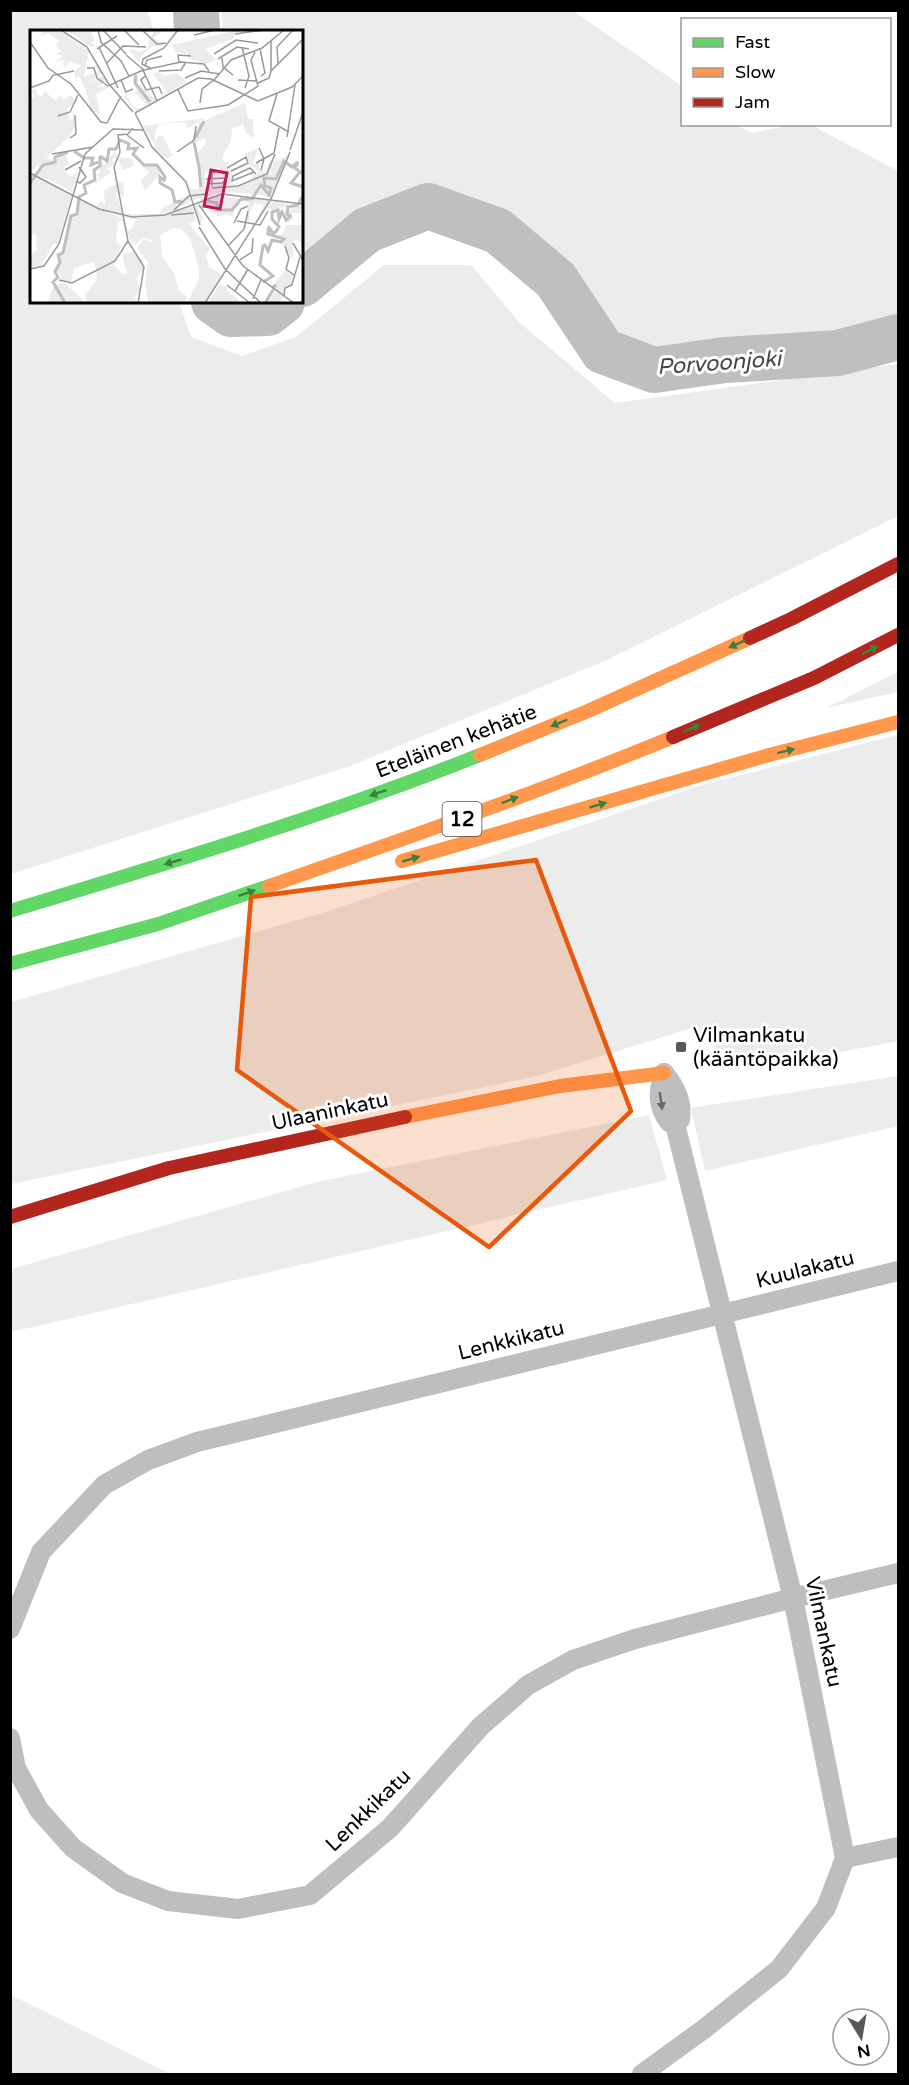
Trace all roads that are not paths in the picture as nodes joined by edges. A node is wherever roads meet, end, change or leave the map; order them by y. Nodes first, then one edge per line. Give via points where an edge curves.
1 (898, 564) edge
2 (898, 635) edge
3 (898, 722) edge
4 (384, 867) dead end
5 (293, 893) dead end
6 (10, 911) edge
7 (10, 964) edge
8 (10, 970) edge
9 (664, 1073) joint
10 (10, 1217) edge
11 (898, 1270) edge
12 (722, 1313) junction
13 (898, 1573) edge
14 (793, 1598) junction
15 (10, 1629) edge
16 (10, 1738) edge
17 (898, 1847) edge
18 (845, 1858) junction
19 (642, 2074) edge

1 -> 6 main road, Eteläinen kehätie / 12 via 791,620 588,711 424,777 225,846
7 -> 2 main road, 12 via 158,924 447,824 602,766 814,678
4 -> 3 main road via 769,755
5 - 8 main road
9 - 10 main road, Ulaaninkatu via 560,1086 313,1135 169,1168
9 - 12 street, Vilmankatu via 659,1102 669,1122 675,1124
11 - 12 street, Kuulakatu
12 - 14 street, Vilmankatu
12 - 15 street, Lenkkikatu via 197,1442 148,1460 104,1485 41,1552
13 - 14 street, Lenkkikatu
14 - 16 street, Lenkkikatu via 573,1660 528,1685 481,1726 390,1828 310,1895 238,1909 168,1901 122,1883 73,1848 39,1810 16,1768
14 - 18 street, Vilmankatu
17 - 18 street
18 - 19 street via 826,1908 779,1969

